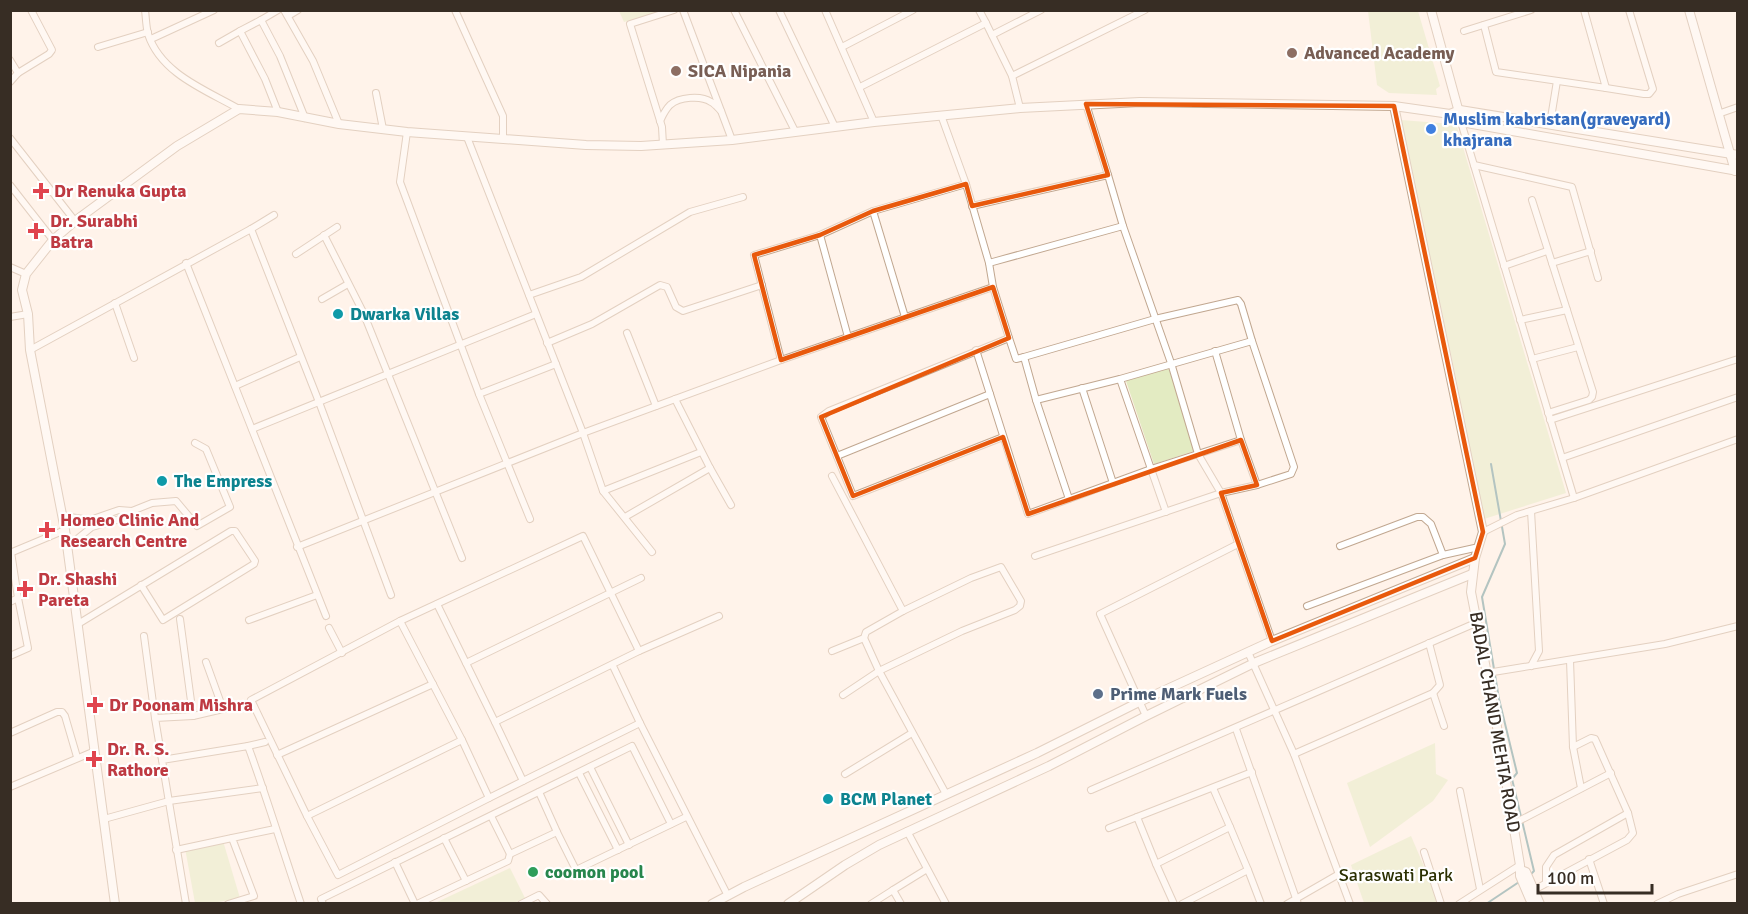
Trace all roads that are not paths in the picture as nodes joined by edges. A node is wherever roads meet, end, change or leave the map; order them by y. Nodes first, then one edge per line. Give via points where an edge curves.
1 (31, 10) edge
2 (145, 10) edge
3 (214, 10) edge
4 (278, 10) edge
5 (297, 10) edge
6 (455, 10) edge
7 (674, 10) edge
8 (683, 10) edge
9 (735, 10) edge
10 (779, 10) edge
11 (825, 10) edge
12 (913, 10) edge
13 (979, 10) edge
14 (1041, 10) edge
15 (1145, 10) edge
16 (1431, 10) edge
17 (1531, 10) edge
18 (1584, 10) edge
19 (1629, 10) edge
20 (1689, 10) edge
21 (286, 14) edge
22 (261, 20) junction
23 (986, 23) junction
24 (1484, 25) junction
25 (240, 30) junction
26 (1464, 31) dead end
27 (148, 32) junction
28 (992, 35) junction
29 (151, 39) junction
30 (219, 43) dead end
31 (98, 47) dead end
32 (842, 47) junction
33 (10, 60) edge
34 (18, 73) junction
35 (1012, 76) junction
36 (1557, 81) junction
37 (10, 82) edge
38 (860, 87) junction
39 (1605, 88) junction
40 (376, 93) dead end
41 (1086, 104) junction
42 (1394, 106) junction
43 (1737, 107) edge
44 (1020, 108) junction
45 (239, 109) junction
46 (1460, 110) junction
47 (278, 112) junction
48 (723, 113) junction
49 (1450, 114) junction
50 (1718, 114) junction
51 (940, 116) junction
52 (305, 118) junction
53 (660, 122) junction
54 (874, 122) junction
55 (1461, 122) junction
56 (339, 124) junction
57 (1550, 124) junction
58 (835, 127) junction
59 (383, 129) junction
60 (407, 132) junction
61 (795, 132) junction
62 (467, 137) junction
63 (10, 138) edge
64 (503, 138) junction
65 (732, 140) junction
66 (663, 144) junction
67 (1735, 154) edge
68 (1474, 165) junction
69 (1737, 173) edge
70 (1107, 175) junction
71 (966, 184) junction
72 (10, 185) edge
73 (743, 197) dead end
74 (1532, 200) dead end
75 (972, 206) junction
76 (873, 211) junction
77 (274, 215) dead end
78 (75, 221) junction
79 (1123, 226) junction
80 (337, 227) dead end
81 (251, 229) junction
82 (324, 235) junction
83 (820, 235) junction
84 (53, 240) junction
85 (1547, 251) junction
86 (1591, 251) junction
87 (297, 254) dead end
88 (186, 263) junction
89 (989, 263) junction
90 (1552, 263) junction
91 (1504, 266) junction
92 (10, 267) edge
93 (26, 274) junction
94 (1598, 278) dead end
95 (348, 284) junction
96 (762, 285) junction
97 (993, 287) junction
98 (529, 295) junction
99 (322, 299) dead end
100 (115, 303) junction
101 (1567, 310) junction
102 (27, 314) junction
103 (536, 314) junction
104 (10, 317) edge
105 (905, 317) junction
106 (1155, 319) junction
107 (1520, 320) junction
108 (627, 333) dead end
109 (848, 337) junction
110 (1009, 338) junction
111 (1252, 341) junction
112 (547, 343) junction
113 (460, 345) junction
114 (1578, 347) junction
115 (30, 350) junction
116 (976, 350) junction
117 (1215, 351) junction
118 (300, 357) junction
119 (1024, 357) junction
120 (134, 358) dead end
121 (1737, 358) edge
122 (1532, 359) junction
123 (781, 360) junction
124 (1171, 363) junction
125 (556, 364) junction
126 (387, 376) junction
127 (1120, 379) junction
128 (235, 386) junction
129 (1082, 388) junction
130 (479, 394) junction
131 (990, 394) junction
132 (1737, 397) edge
133 (675, 399) junction
134 (1036, 400) junction
135 (319, 402) junction
136 (656, 406) junction
137 (1549, 417) junction
138 (252, 429) junction
139 (582, 433) junction
140 (1003, 436) junction
141 (1737, 439) edge
142 (1241, 440) junction
143 (195, 443) dead end
144 (701, 452) junction
145 (1198, 454) junction
146 (837, 456) junction
147 (1562, 458) junction
148 (507, 464) junction
149 (710, 468) junction
150 (1151, 469) junction
151 (832, 476) dead end
152 (1113, 483) junction
153 (1257, 485) junction
154 (603, 491) junction
155 (435, 492) junction
156 (1221, 493) junction
157 (1574, 498) junction
158 (1069, 499) junction
159 (731, 505) dead end
160 (1531, 511) junction
161 (1166, 512) junction
162 (63, 516) junction
163 (625, 517) junction
164 (530, 519) dead end
165 (363, 521) junction
166 (91, 524) junction
167 (1486, 530) junction
168 (65, 531) junction
169 (1238, 544) junction
170 (68, 546) junction
171 (1340, 546) dead end
172 (297, 547) junction
173 (1480, 547) junction
174 (11, 552) edge
175 (652, 552) dead end
176 (1443, 555) junction
177 (1035, 556) dead end
178 (462, 558) dead end
179 (1475, 558) junction
180 (1472, 574) junction
181 (641, 578) dead end
182 (141, 585) junction
183 (611, 593) junction
184 (317, 595) junction
185 (391, 595) dead end
186 (18, 598) junction
187 (10, 602) edge
188 (437, 604) junction
189 (1307, 606) dead end
190 (903, 611) junction
191 (326, 616) dead end
192 (719, 616) dead end
193 (180, 619) dead end
194 (249, 620) dead end
195 (400, 621) junction
196 (1478, 622) junction
197 (78, 624) junction
198 (1737, 626) edge
199 (329, 628) dead end
200 (144, 636) dead end
201 (864, 638) junction
202 (1272, 640) junction
203 (1429, 643) junction
204 (639, 651) junction
205 (831, 651) dead end
206 (1248, 652) junction
207 (342, 653) junction
208 (10, 656) edge
209 (1570, 660) junction
210 (206, 662) dead end
211 (466, 663) junction
212 (1254, 663) junction
213 (613, 666) junction
214 (1532, 666) junction
215 (879, 671) junction
216 (1493, 672) junction
217 (433, 684) junction
218 (1433, 693) junction
219 (843, 695) dead end
220 (1139, 702) junction
221 (236, 706) dead end
222 (223, 709) junction
223 (1274, 711) junction
224 (193, 716) junction
225 (1146, 716) junction
226 (155, 718) junction
227 (495, 722) junction
228 (640, 723) junction
229 (1093, 725) junction
230 (1444, 726) dead end
231 (1236, 729) junction
232 (912, 732) junction
233 (10, 733) edge
234 (1100, 739) junction
235 (462, 740) junction
236 (265, 742) dead end
237 (248, 746) junction
238 (1573, 747) junction
239 (95, 751) junction
240 (1294, 754) junction
241 (277, 755) junction
242 (77, 757) junction
243 (162, 760) junction
244 (590, 767) junction
245 (1252, 772) junction
246 (579, 773) junction
247 (1611, 773) junction
248 (845, 774) dead end
249 (524, 781) junction
250 (10, 787) edge
251 (263, 788) junction
252 (1213, 788) junction
253 (1581, 788) junction
254 (1091, 790) dead end
255 (1460, 791) dead end
256 (539, 792) junction
257 (946, 794) junction
258 (489, 798) junction
259 (169, 801) junction
260 (1628, 813) junction
261 (307, 816) junction
262 (491, 816) junction
263 (686, 817) junction
264 (1137, 817) junction
265 (104, 819) junction
266 (1520, 821) junction
267 (671, 824) junction
268 (1230, 827) junction
269 (1109, 828) dead end
270 (275, 829) junction
271 (907, 831) junction
272 (557, 832) junction
273 (232, 838) junction
274 (444, 838) junction
275 (629, 845) junction
276 (176, 850) junction
277 (618, 850) junction
278 (1424, 852) dead end
279 (510, 854) junction
280 (1589, 859) junction
281 (395, 862) junction
282 (1156, 864) junction
283 (927, 869) junction
284 (1248, 870) junction
285 (1522, 871) junction
286 (1339, 874) junction
287 (1737, 874) edge
288 (466, 881) junction
289 (1546, 883) junction
290 (1529, 887) junction
291 (1480, 889) junction
292 (893, 890) junction
293 (254, 896) junction
294 (729, 900) edge
295 (1297, 901) edge
296 (115, 903) edge
297 (186, 903) edge
298 (228, 903) edge
299 (256, 903) edge
300 (301, 903) edge
301 (323, 903) edge
302 (416, 903) edge
303 (521, 903) edge
304 (547, 903) edge
305 (712, 903) edge
306 (789, 903) edge
307 (872, 903) edge
308 (901, 903) edge
309 (946, 903) edge
310 (1174, 903) edge
311 (1182, 903) edge
312 (1262, 903) edge
313 (1287, 903) edge
314 (1350, 903) edge
315 (1441, 903) edge
316 (1459, 903) edge
317 (1532, 903) edge
318 (1540, 903) edge
319 (1604, 903) edge
320 (1658, 903) edge

1 - 34 street via 52,50
2 - 27 street
3 - 29 street
4 - 22 street
5 - 21 street
6 - 64 street via 503,116
7 - 53 street via 630,24
8 - 48 street
9 - 61 street
10 - 58 street
11 - 32 street
12 - 32 street
13 - 23 street
14 - 28 street
15 - 35 street
16 - 46 street
17 - 24 street
18 - 39 street
19 - 39 street via 1653,89 1644,94
20 - 50 street
21 - 56 street via 313,61
22 - 25 street
22 - 52 street
23 - 28 street
23 - 38 street
24 - 26 street
24 - 36 street via 1496,72
25 - 30 street
25 - 47 street
27 - 29 street
27 - 31 street
28 - 35 street
29 - 45 street via 163,60 182,76
32 - 38 street
33 - 34 street
34 - 37 street
35 - 44 street
36 - 39 street
36 - 57 street
38 - 54 street
40 - 59 street
41 - 42 street
41 - 44 street
41 - 70 street
42 - 49 street
42 - 167 street
43 - 50 street
44 - 51 street
45 - 47 street
45 - 78 street via 177,146
46 - 49 street
46 - 55 street
46 - 57 street
47 - 52 street
48 - 53 street via 709,100 697,97 672,103
48 - 65 street
49 - 55 street
50 - 67 street
51 - 54 street
51 - 71 street
52 - 56 street
53 - 66 street
54 - 58 street
55 - 68 street
55 - 69 street
56 - 59 street
57 - 67 street
58 - 61 street
59 - 60 street
60 - 62 street
60 - 113 street via 400,182
61 - 65 street
62 - 64 street
62 - 98 street
63 - 78 street
64 - 66 street via 586,145
65 - 66 street
67 - 69 street
68 - 86 street via 1572,187
68 - 91 street
70 - 75 street
70 - 79 street
71 - 75 street
71 - 76 street
72 - 84 street
73 - 98 street via 690,212 581,277
74 - 85 street
75 - 89 street
76 - 83 street
76 - 105 street
77 - 81 street
78 - 84 street
79 - 89 street
79 - 106 street
80 - 82 street
81 - 88 street
81 - 118 street
82 - 87 street
82 - 95 street
83 - 96 street via 754,255
83 - 109 street
84 - 93 street
85 - 90 street
85 - 91 street
86 - 90 street
86 - 94 street
88 - 100 street
88 - 128 street
89 - 97 street
90 - 101 street
91 - 107 street
92 - 93 street
93 - 102 street via 22,290
95 - 99 street
95 - 126 street
96 - 112 street via 683,311 676,307 667,287 660,285 592,324
96 - 123 street
97 - 105 street
97 - 110 street
98 - 103 street
100 - 115 street
100 - 120 street
101 - 107 street
101 - 114 street
102 - 104 street
102 - 115 street
103 - 112 street
103 - 113 street
105 - 109 street
106 - 111 street via 1238,300
106 - 119 street
106 - 124 street
107 - 122 street
108 - 136 street
109 - 123 street
110 - 116 street
110 - 119 street via 1016,359
111 - 117 street
111 - 153 street via 1294,467 1292,474
112 - 125 street
113 - 126 street
113 - 130 street
114 - 122 street
114 - 137 street via 1592,397
115 - 162 street
116 - 131 street
116 - 146 street via 821,417
117 - 124 street
117 - 142 street
118 - 128 street
118 - 135 street
119 - 134 street
121 - 137 street
122 - 137 street
123 - 133 street
124 - 127 street
124 - 145 street
125 - 130 street
125 - 139 street
126 - 135 street
126 - 155 street
127 - 129 street
127 - 150 street
128 - 138 street
129 - 134 street
129 - 152 street
130 - 148 street
131 - 140 street
131 - 146 street
132 - 147 street
133 - 136 street
133 - 144 street
134 - 158 street
135 - 138 street
135 - 165 street
136 - 139 street
137 - 147 street
138 - 172 street
139 - 148 street
139 - 154 street
140 - 146 street via 853,496
140 - 158 street via 1028,513
141 - 157 street
142 - 145 street
142 - 153 street
143 - 166 street via 206,449 230,507 197,526 177,501 152,503 120,519
144 - 149 street
144 - 154 street
145 - 150 street
145 - 156 street
147 - 157 street
148 - 155 street
148 - 164 street
149 - 159 street
149 - 163 street
150 - 152 street
150 - 161 street
151 - 190 street
152 - 158 street
153 - 156 street
154 - 163 street
155 - 165 street
155 - 178 street
156 - 161 street
156 - 169 street
157 - 160 street
160 - 167 street
160 - 214 street via 1539,651
161 - 177 street
162 - 166 street
162 - 168 street
163 - 175 street
165 - 172 street
165 - 185 street
166 - 170 street
167 - 173 street, BADAL CHAND MEHTA ROAD
168 - 170 street
168 - 174 street
169 - 202 street
169 - 220 street via 1100,614
170 - 197 street
171 - 176 street via 1424,517 1431,524
172 - 184 street
173 - 176 street
173 - 179 street, BADAL CHAND MEHTA ROAD
174 - 186 street
176 - 189 street
179 - 180 street, BADAL CHAND MEHTA ROAD
179 - 202 street
180 - 196 street, BADAL CHAND MEHTA ROAD via 1471,592
180 - 212 street
181 - 183 street
182 - 182 street via 233,530 255,561 163,620
182 - 197 street
183 - 188 street via 583,537
183 - 204 street
183 - 211 street
184 - 191 street
184 - 194 street
186 - 187 street
186 - 208 street via 28,648
188 - 195 street
188 - 211 street
190 - 201 street via 866,632
190 - 215 street via 1001,567 1021,601 1015,610
192 - 204 street
193 - 224 street
195 - 207 street
195 - 217 street
196 - 203 street
196 - 216 street, BADAL CHAND MEHTA ROAD
197 - 239 street
198 - 209 street via 1665,644
199 - 207 street
200 - 226 street
201 - 205 street
201 - 215 street
202 - 206 street
203 - 218 street via 1440,685
203 - 223 street
204 - 213 street
206 - 212 street
206 - 220 street
207 - 241 street via 251,700
209 - 214 street
209 - 238 street
210 - 222 street
211 - 227 street
212 - 223 street
212 - 225 street
213 - 227 street
213 - 228 street
214 - 216 street
215 - 219 street
215 - 232 street
216 - 266 street, BADAL CHAND MEHTA ROAD
217 - 235 street
217 - 241 street
218 - 230 street
218 - 240 street
220 - 225 street
220 - 229 street
221 - 222 street
222 - 224 street
223 - 231 street
223 - 240 street
224 - 226 street
225 - 234 street
226 - 243 street
227 - 249 street
228 - 249 street
228 - 263 street
229 - 234 street
229 - 257 street
231 - 245 street
231 - 254 street
232 - 248 street
232 - 257 street
233 - 242 street via 62,712
234 - 271 street
235 - 258 street
235 - 261 street
236 - 237 street
237 - 243 street
237 - 251 street
238 - 247 street via 1595,739
238 - 253 street
239 - 242 street
239 - 265 street
240 - 286 street
241 - 261 street
242 - 250 street
243 - 259 street
244 - 246 street
244 - 267 street via 632,746
244 - 275 street
245 - 252 street
245 - 295 street
246 - 256 street
246 - 277 street
247 - 253 street
247 - 260 street
249 - 258 street
251 - 259 street
251 - 270 street
252 - 264 street
252 - 268 street
253 - 266 street
255 - 291 street
256 - 262 street
256 - 272 street
257 - 294 street via 744,887
258 - 261 street via 338,875
259 - 265 street
259 - 276 street
260 - 280 street via 1633,828 1631,837
260 - 289 street via 1554,855 1546,867
262 - 274 street
262 - 279 street
263 - 267 street
263 - 294 street
264 - 269 street
264 - 282 street
265 - 296 street
266 - 285 street, BADAL CHAND MEHTA ROAD
267 - 275 street
268 - 282 street
268 - 284 street
270 - 273 street
270 - 300 street
271 - 283 street
271 - 306 street via 845,865
272 - 277 street via 576,870
272 - 279 street
273 - 276 street
273 - 293 street
274 - 281 street
274 - 288 street
275 - 277 street
276 - 297 street
278 - 315 street
279 - 288 street via 508,861
280 - 289 street
280 - 319 street
281 - 301 street via 321,899
281 - 302 street
282 - 310 street
283 - 292 street
283 - 309 street
284 - 311 street
284 - 312 street
285 - 290 street, BADAL CHAND MEHTA ROAD
285 - 291 street
286 - 295 street
286 - 314 street
287 - 320 street
288 - 302 street
289 - 290 street
290 - 317 street
290 - 318 street, BADAL CHAND MEHTA ROAD
291 - 316 street
292 - 307 street
292 - 308 street
293 - 298 street
293 - 299 street
294 - 305 street
295 - 313 street
303 - 304 street via 539,895

